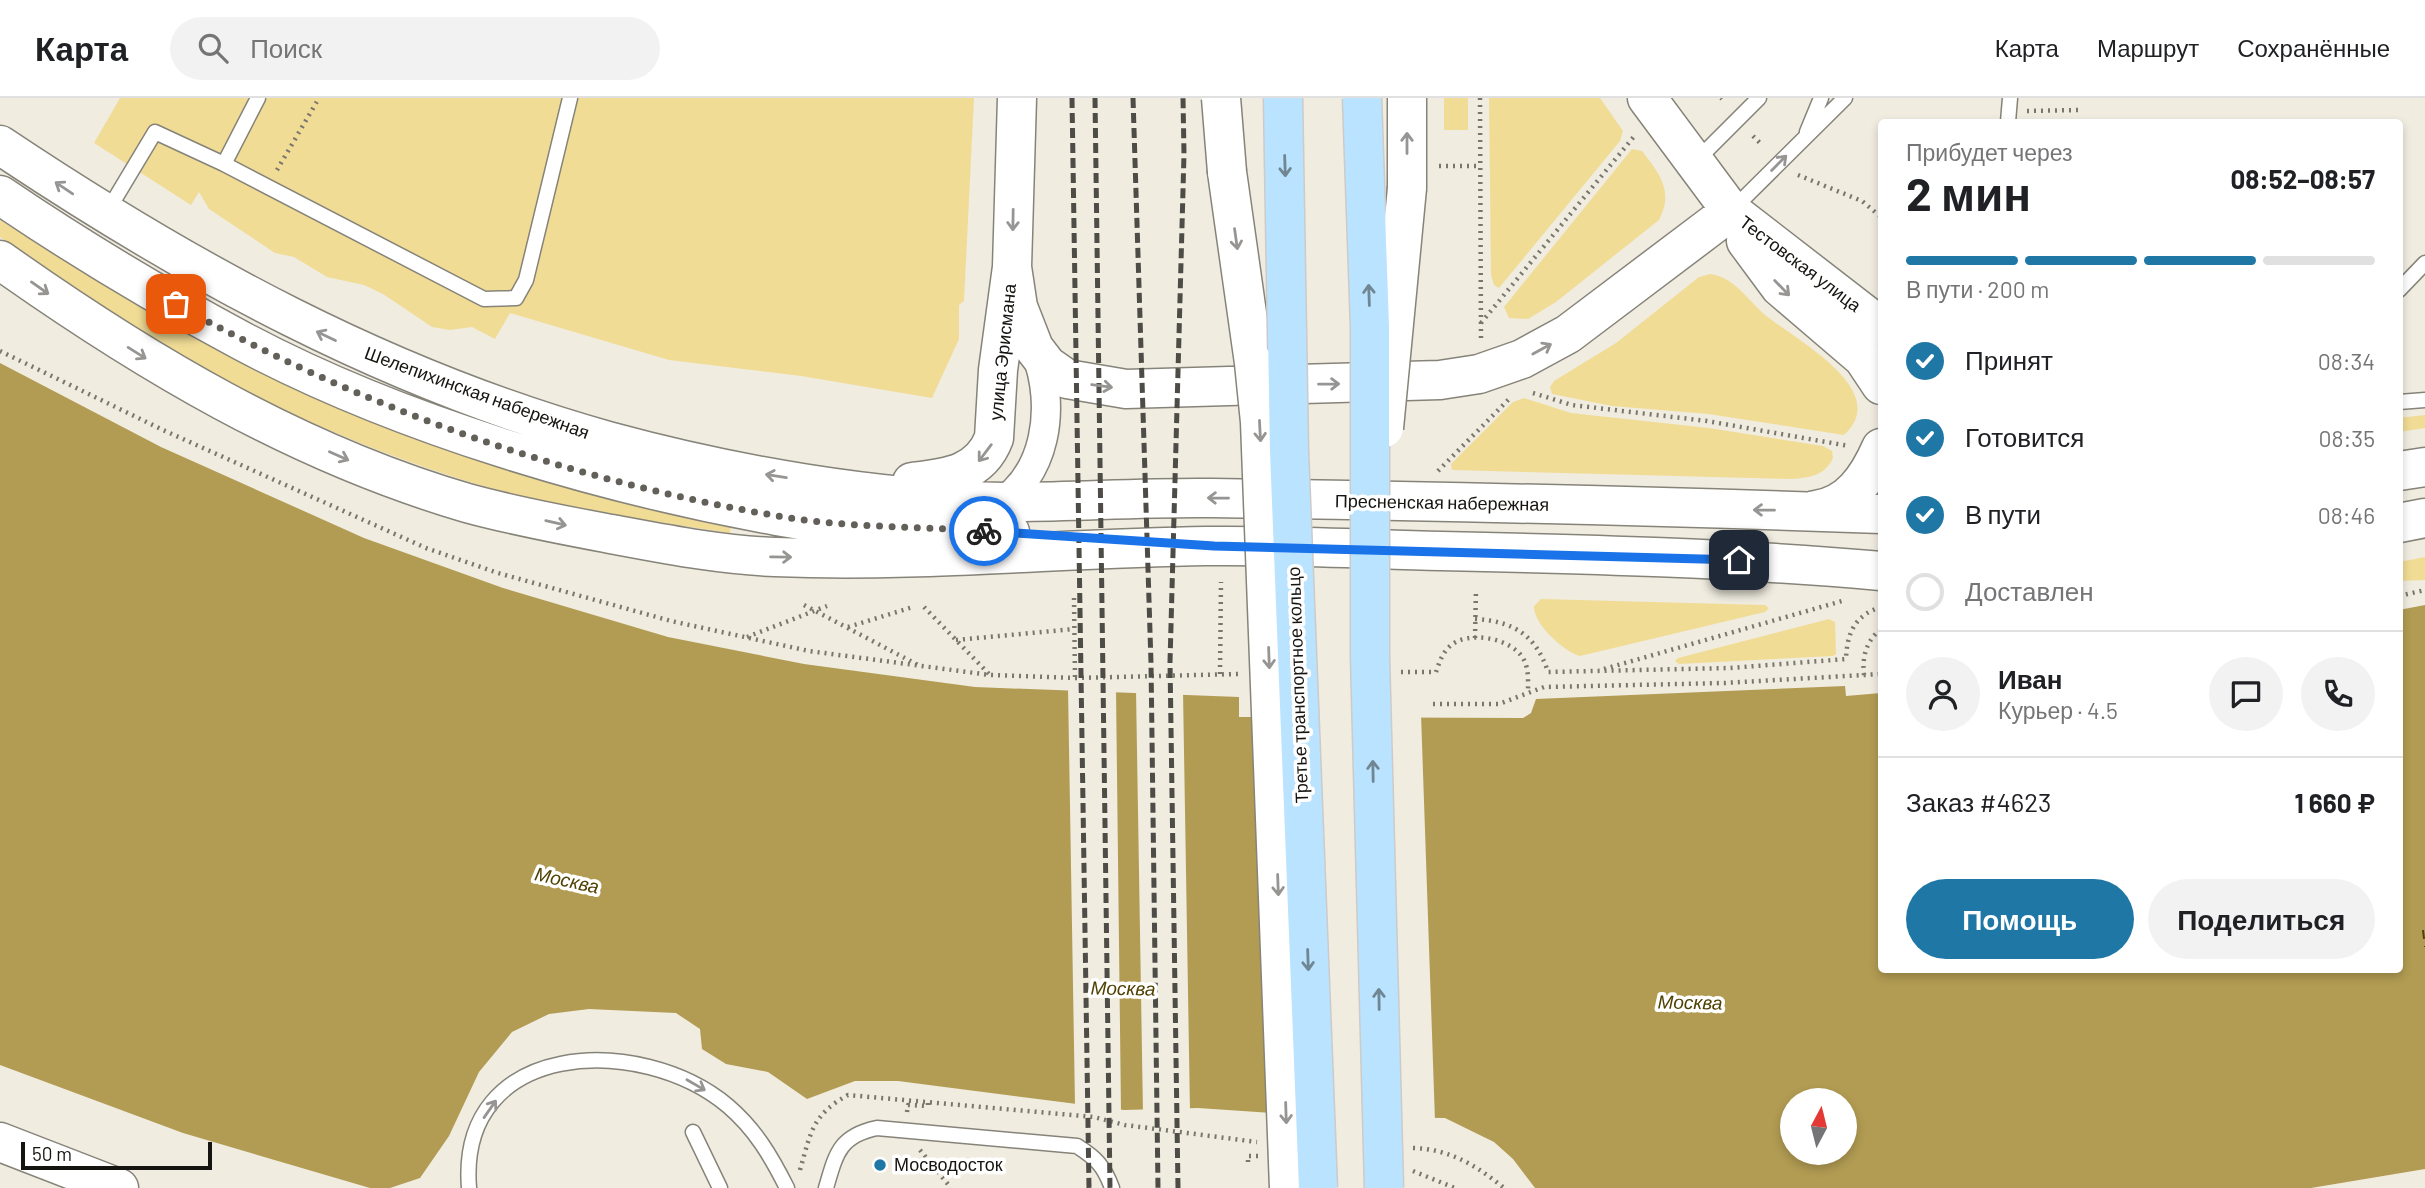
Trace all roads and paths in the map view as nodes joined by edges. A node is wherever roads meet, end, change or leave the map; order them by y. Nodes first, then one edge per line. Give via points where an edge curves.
1 (257, 98) edge
2 (319, 98) edge
3 (570, 98) edge
4 (1017, 98) edge
5 (1036, 98) edge
6 (1221, 98) edge
7 (1283, 98) edge
8 (1362, 98) edge
9 (1407, 98) edge
10 (1480, 98) edge
11 (1821, 98) edge
12 (1845, 98) edge
13 (1759, 99) edge
14 (2080, 110) dead end
15 (2009, 111) edge
16 (1641, 116) edge
17 (1753, 136) dead end
18 (1804, 140) junction
19 (1759, 143) dead end
20 (0, 145) edge
21 (1434, 153) dead end
22 (1696, 160) junction
23 (224, 164) junction
24 (1480, 166) junction
25 (1013, 173) junction
26 (1798, 175) dead end
27 (268, 186) junction
28 (0, 194) edge
29 (1731, 211) junction
30 (1878, 214) edge
31 (105, 215) junction
32 (0, 260) edge
33 (2425, 263) edge
34 (1012, 267) junction
35 (2403, 286) edge
36 (1481, 323) junction
37 (1878, 325) edge
38 (1481, 344) dead end
39 (1034, 348) junction
40 (1878, 381) edge
41 (1519, 393) dead end
42 (1533, 393) dead end
43 (2425, 400) edge
44 (2403, 402) edge
45 (1869, 449) edge
46 (2425, 467) edge
47 (2403, 470) edge
48 (1432, 476) dead end
49 (843, 487) junction
50 (1003, 502) junction
51 (1807, 511) junction
52 (1878, 514) edge
53 (2425, 518) edge
54 (2403, 522) edge
55 (937, 528) junction
56 (1878, 534) edge
57 (1766, 561) junction
58 (1218, 564) junction
59 (1878, 571) edge
60 (1476, 589) dead end
61 (2425, 590) edge
62 (2403, 595) edge
63 (1074, 598) dead end
64 (1847, 600) dead end
65 (804, 605) dead end
66 (827, 606) dead end
67 (913, 607) dead end
68 (924, 607) dead end
69 (1878, 609) edge
70 (815, 611) junction
71 (1475, 619) junction
72 (847, 627) junction
73 (1074, 629) junction
74 (1878, 632) edge
75 (747, 637) dead end
76 (1475, 638) dead end
77 (1485, 639) dead end
78 (956, 640) junction
79 (1370, 657) junction
80 (923, 667) dead end
81 (1597, 671) junction
82 (1220, 674) dead end
83 (1878, 674) edge
84 (990, 675) dead end
85 (1864, 676) junction
86 (1075, 677) dead end
87 (1528, 693) junction
88 (1433, 704) dead end
89 (1381, 1067) junction
90 (928, 1102) junction
91 (908, 1105) dead end
92 (693, 1132) dead end
93 (1240, 1140) dead end
94 (0, 1142) edge
95 (1438, 1149) dead end
96 (468, 1173) junction
97 (799, 1177) dead end
98 (119, 1188) edge
99 (462, 1188) edge
100 (469, 1188) edge
101 (720, 1188) edge
102 (787, 1188) edge
103 (826, 1188) edge
104 (1111, 1188) edge
105 (1289, 1188) edge
106 (1318, 1188) edge
107 (1384, 1188) edge
108 (1394, 1188) edge
109 (1503, 1188) edge

1 - 23 lane
2 - 27 path
3 - 27 lane via 526,280 516,298 484,299
4 - 25 main road, улица Эрисмана
5 - 25 street
6 -> 105 main road, bridge via 1260,422
7 -> 106 main road, Третье транспортное кольцо, bridge via 1289,451
79 -> 8 main road, bridge via 1370,327
79 -> 9 main road, bridge via 1383,435 1407,188
10 - 24 path
11 - 18 lane
12 - 18 lane
13 - 22 lane
14 - 15 path
16 - 22 main road, Тестовская улица
16 - 36 path
17 - 19 path
29 -> 18 lane
31 -> 20 main road, Шелепихинская набережная
21 - 24 path via 1434,166
22 - 29 main road, Тестовская улица
23 - 27 lane
23 - 31 lane via 155,132
24 - 36 path
25 -> 34 main road, улица Эрисмана
26 - 30 path via 1862,201
28 - 55 main road via 86,253 243,342 353,392 477,439 588,474 778,516
29 - 37 main road, Тестовская улица
39 -> 29 main road via 1067,379 1126,389 1398,382 1479,373 1522,359 1568,334
29 -> 40 main road via 1748,247 1780,287 1863,358
49 -> 31 main road, Шелепихинская набережная via 727,468 607,441 502,406 335,340 243,295
32 -> 58 main road via 160,368 251,417 379,474 469,503 688,548 771,557 887,559 1091,548
33 - 35 lane
34 - 39 main road via 1018,307
34 -> 49 main road, улица Эрисмана via 990,448 971,469 950,477
36 - 38 path
39 - 50 street via 1047,397 1042,440 1033,468
41 - 48 path
42 - 45 path via 1572,405 1707,421
43 - 44 lane
45 - 51 main road via 1859,486 1833,508
46 - 47 main road
49 - 50 main road, Шелепихинская набережная
51 -> 50 main road, Пресненская набережная via 1206,498
50 - 55 street via 969,521
51 - 52 main road, Пресненская набережная
53 - 54 main road
55 - 58 main road
56 - 57 main road via 1859,543
57 - 58 main road
57 - 59 main road
58 - 82 path
60 - 71 path
61 - 62 path
63 - 73 path
64 - 81 path
65 - 70 path
66 - 70 path
67 - 72 path
68 - 78 path
69 - 81 path via 1858,619 1850,631 1846,659 1839,662
70 - 72 path
70 - 75 path
71 - 76 path
71 - 81 path via 1503,623 1525,633 1548,672
72 - 80 path
73 - 78 path
73 - 86 path
74 - 85 path via 1863,657
77 - 87 path via 1518,652 1527,670
78 - 84 path
89 -> 79 main road, bridge
83 - 85 path
85 - 87 path via 1544,687
87 - 88 path via 1499,704
89 - 107 main road, bridge
89 - 108 main road, bridge
90 - 91 path via 928,1107
90 - 93 path via 1094,1117
90 - 97 path via 848,1095 825,1108 808,1143
92 - 101 lane
94 - 98 main road
95 - 109 path via 1480,1168
96 - 99 lane
96 - 100 lane
96 -> 102 lane via 480,1125 510,1086 530,1072 557,1063 617,1060 683,1078 727,1105 758,1136
103 - 104 lane via 844,1142 877,1128 1077,1146 1097,1158

